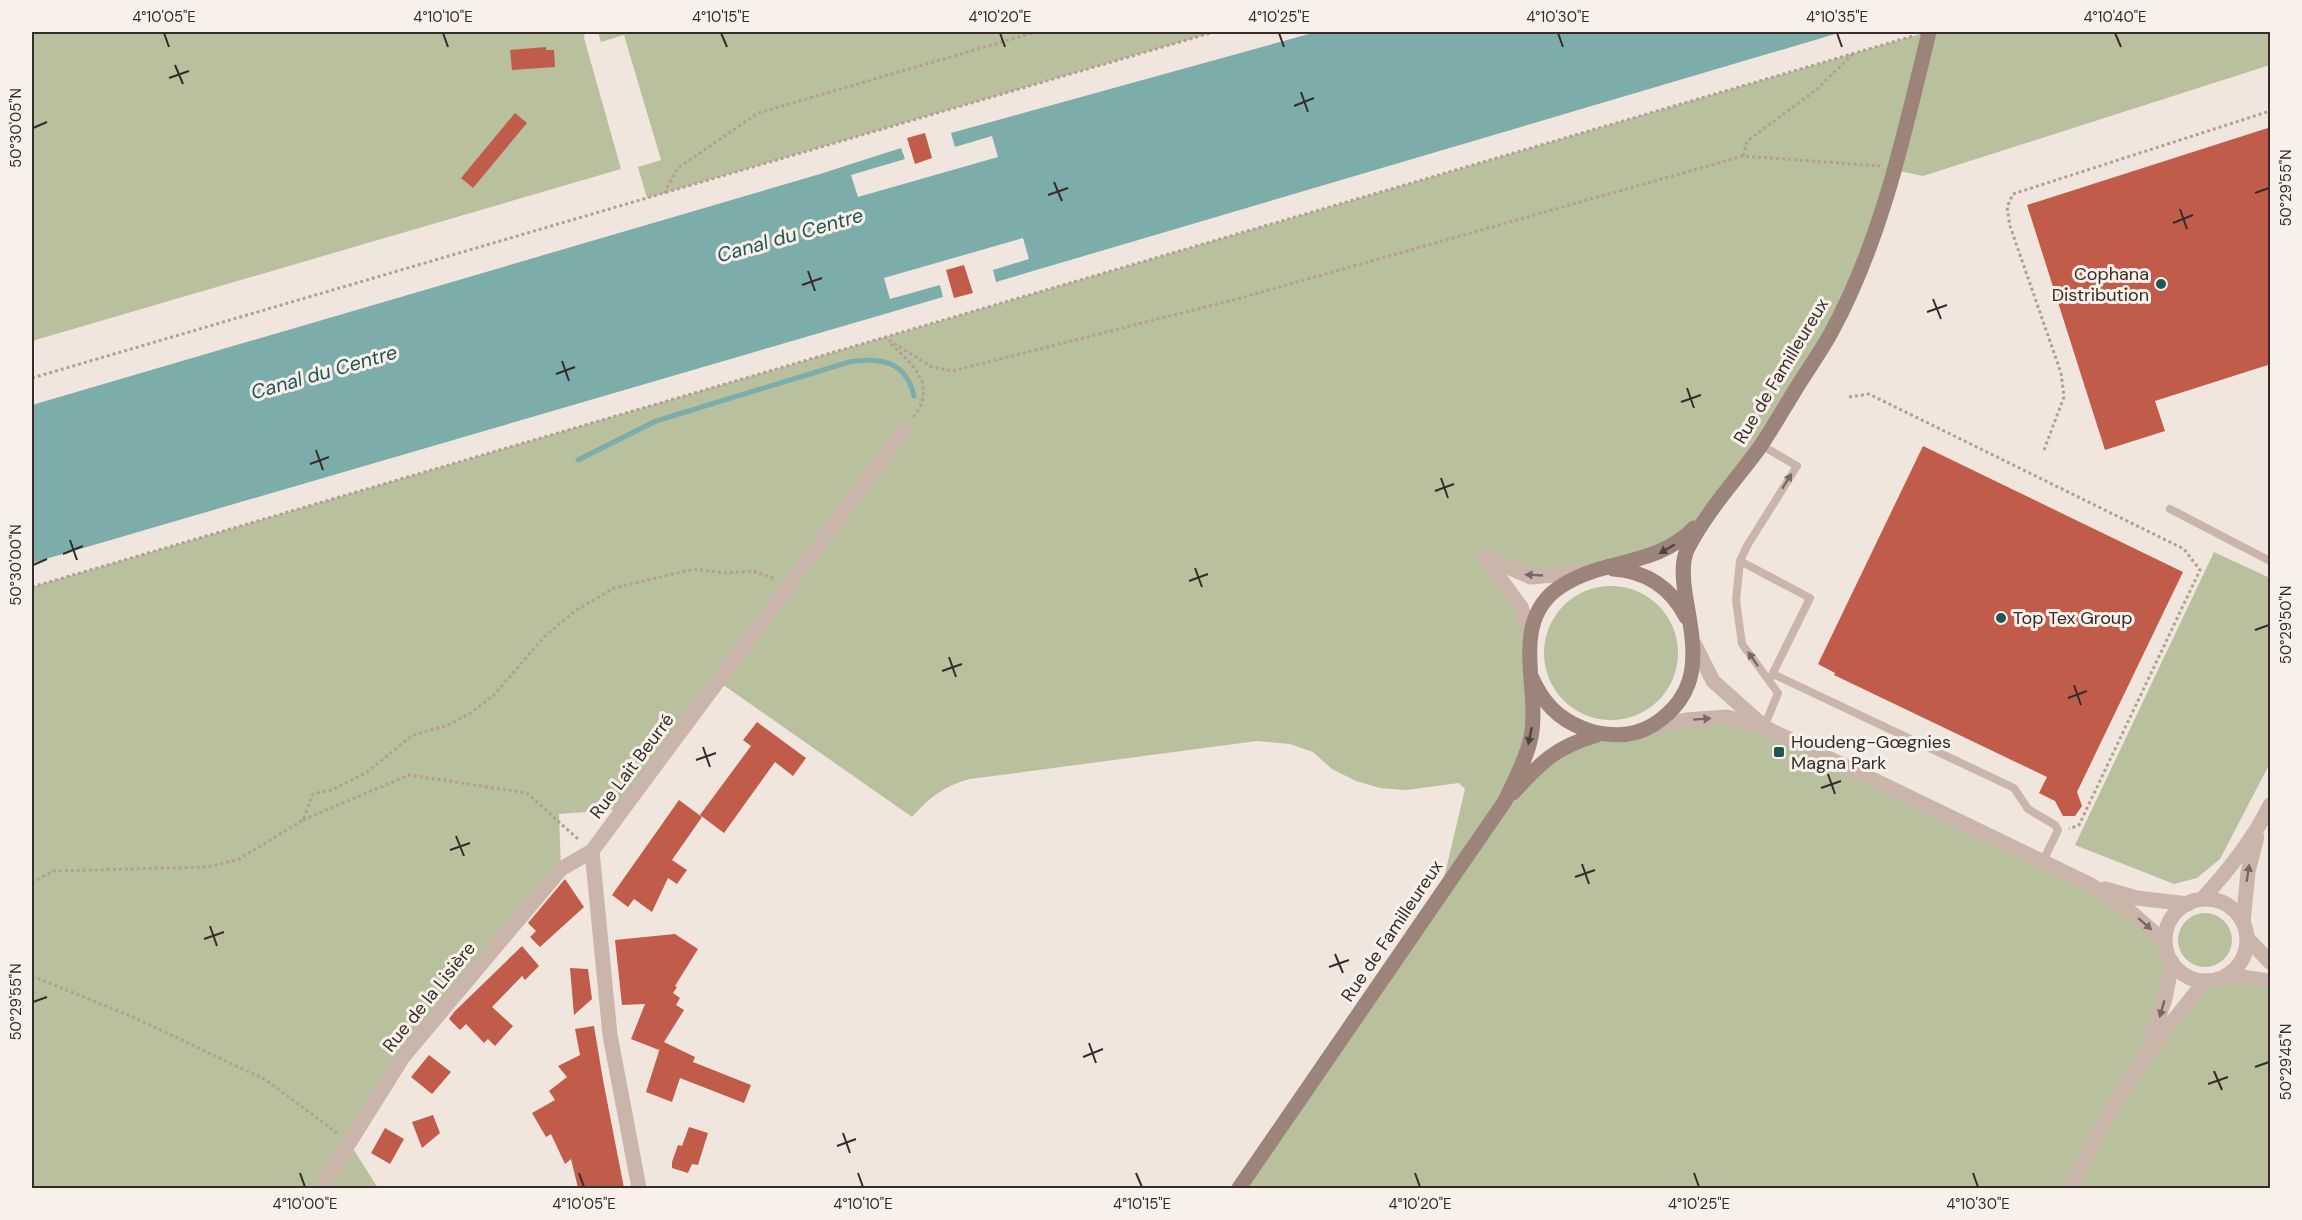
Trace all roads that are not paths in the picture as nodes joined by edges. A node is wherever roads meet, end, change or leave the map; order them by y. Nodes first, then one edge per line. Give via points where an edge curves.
1 (1923, 33) edge
2 (905, 429) road end
3 (1761, 445) junction
4 (2170, 510) dead end
5 (1711, 511) junction
6 (1740, 561) junction
7 (2271, 561) edge
8 (1607, 569) junction
9 (1587, 572) junction
10 (1690, 624) junction
11 (1530, 633) junction
12 (1695, 645) junction
13 (1532, 678) junction
14 (1771, 678) junction
15 (1764, 727) junction
16 (1645, 729) junction
17 (1598, 735) junction
18 (1505, 801) junction
19 (2271, 805) edge
20 (2260, 826) junction
21 (592, 851) junction
22 (2043, 861) junction
23 (2089, 884) junction
24 (2195, 901) junction
25 (2243, 922) junction
26 (2247, 938) junction
27 (2165, 942) junction
28 (2172, 962) junction
29 (2271, 962) edge
30 (2227, 975) junction
31 (2205, 981) junction
32 (2271, 981) edge
33 (2146, 1055) junction
34 (321, 1188) edge
35 (639, 1188) edge
36 (1239, 1188) edge
37 (2071, 1188) edge

1 - 3 street, Rue de Familleureux via 1902,141 1881,220 1831,333
2 - 21 street, Rue Lait Beurré
3 - 5 street, Rue de Familleureux
6 -> 3 lane via 1797,466
4 - 7 lane
5 -> 8 street, Rue de Familleureux via 1684,538 1660,553
5 - 10 street, Rue de Familleureux via 1686,550 1683,578
14 -> 6 lane via 1742,644 1736,600
6 - 14 lane via 1810,598
8 - 9 street, Rue de Familleureux
8 - 10 street, Rue de Familleureux via 1646,576 1663,587
9 - 11 street, Rue de Familleureux via 1560,586 1541,608
9 -> 11 street via 1531,577 1484,557 1521,607
10 - 12 street, Rue de Familleureux
11 - 13 street, Rue de Familleureux
12 - 15 street via 1713,681
12 - 16 street, Rue de Familleureux via 1693,670 1685,692 1661,720
13 - 17 street, Rue de Familleureux via 1541,697 1564,721
13 -> 18 street, Rue de Familleureux via 1531,738
14 - 15 lane via 1778,693
14 - 22 lane via 2014,788 2028,809 2058,830
16 -> 15 street via 1727,717
15 - 22 street
16 - 17 street, Rue de Familleureux
17 - 18 street via 1570,743 1541,762
18 - 36 street, Rue de Familleureux
19 - 20 street
20 - 24 street via 2228,872
25 -> 20 street via 2248,872
21 - 34 street, Rue de la Lisière via 561,869 403,1057
21 - 35 street via 610,1035
22 - 23 street
23 - 24 street via 2137,898
23 -> 27 street via 2126,908
24 - 25 street via 2227,904
24 - 27 street via 2171,919
25 - 26 street
26 - 29 street
26 - 30 street via 2244,955
27 - 28 street
28 - 31 street via 2186,976
28 -> 33 street
30 - 31 street
30 - 32 street
31 - 33 street
33 - 37 street via 2105,1120

